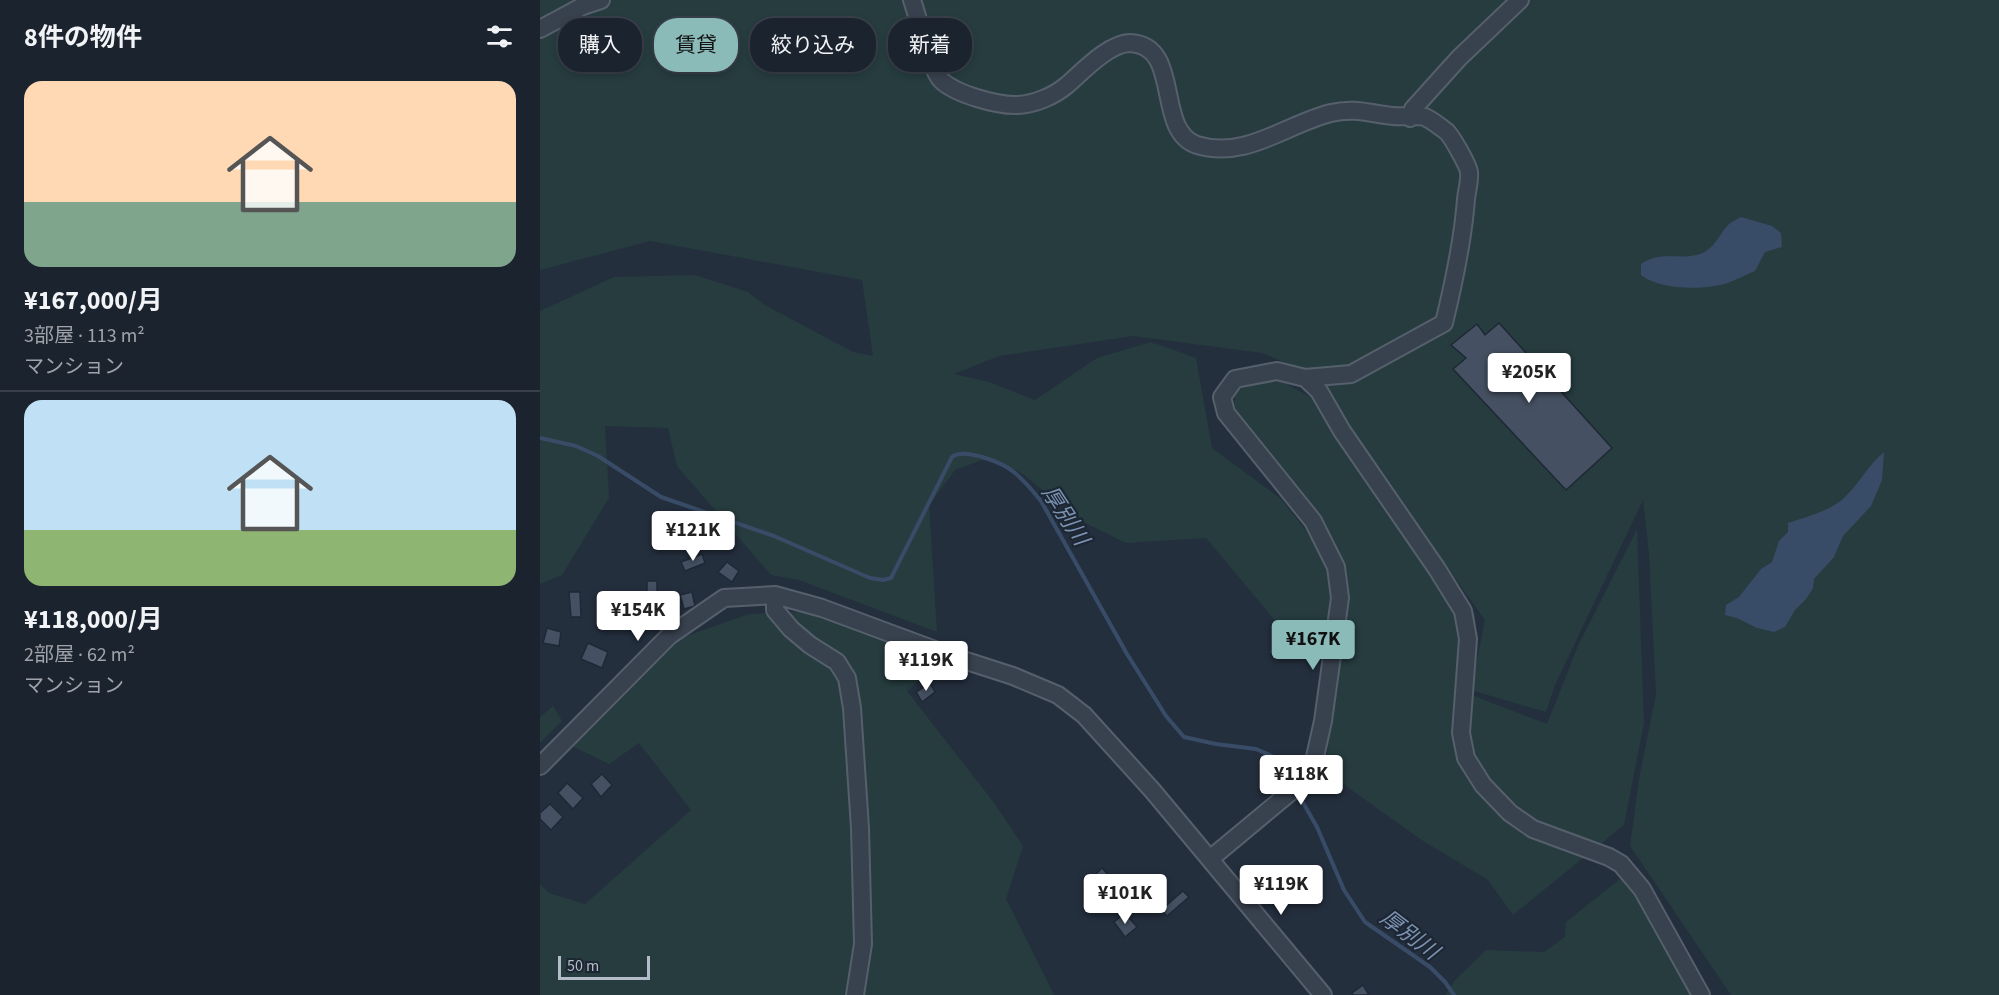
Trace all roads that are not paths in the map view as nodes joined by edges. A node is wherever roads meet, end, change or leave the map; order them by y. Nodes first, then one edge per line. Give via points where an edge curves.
1 (601, 0) edge
2 (912, 0) edge
3 (1520, 0) edge
4 (540, 29) edge
5 (1410, 118) junction
6 (1305, 378) junction
7 (774, 595) junction
8 (540, 766) edge
9 (1210, 859) junction
10 (855, 995) edge
11 (1323, 995) edge
12 (1701, 995) edge

1 - 4 street
2 - 5 street via 940,80 962,94 985,100 1017,105 1041,100 1109,50 1130,43 1149,49 1160,61 1172,117 1180,132 1195,144 1219,149 1242,147 1331,113 1364,110
3 - 5 street via 1459,58 1413,109
5 - 6 street via 1424,116 1449,134 1469,170 1464,223 1444,323 1352,374
6 - 9 street via 1277,371 1235,379 1222,397 1226,414 1313,521 1336,567 1340,598 1323,721 1311,775
6 - 12 street via 1319,391 1463,611 1468,639 1461,733 1466,758 1483,785 1510,813 1533,829 1621,864 1642,889
7 - 8 street via 724,598 669,636
7 - 9 street via 832,611 1058,695 1106,736
7 - 10 street via 775,610 791,629 837,662 847,678 860,828 862,944
9 - 11 street

